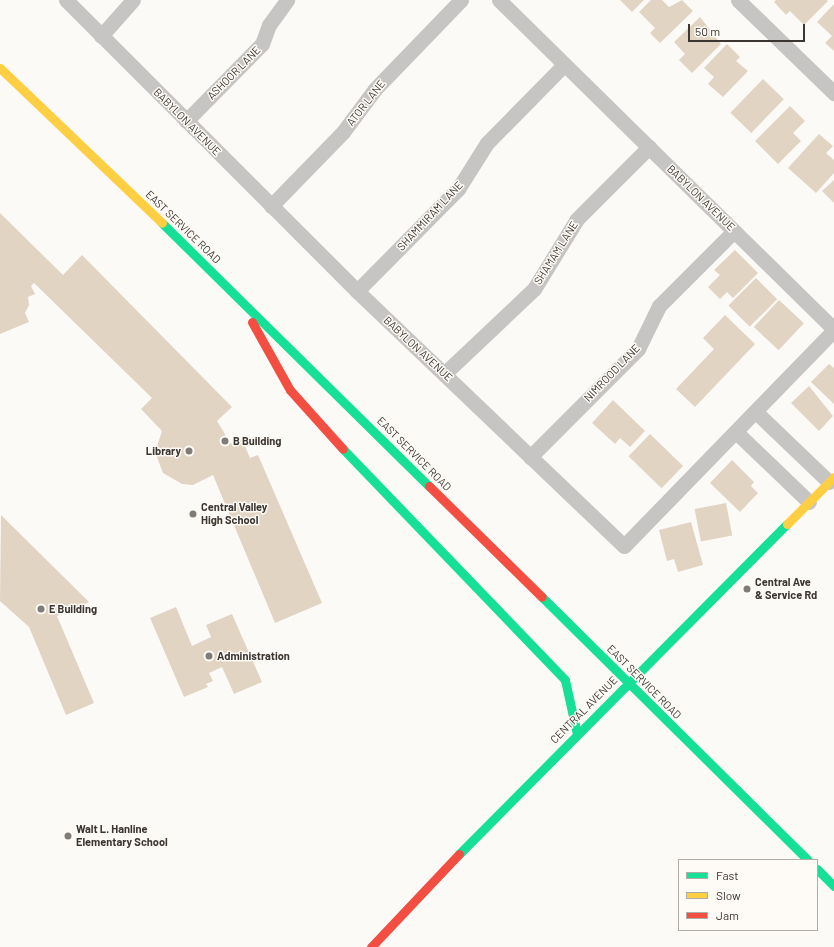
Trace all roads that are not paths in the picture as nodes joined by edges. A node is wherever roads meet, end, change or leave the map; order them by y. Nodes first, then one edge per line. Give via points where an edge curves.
1 (66, 0) edge
2 (134, 0) edge
3 (287, 0) edge
4 (461, 0) edge
5 (499, 0) edge
6 (738, 0) edge
7 (101, 36) junction
8 (563, 66) junction
9 (0, 68) edge
10 (834, 93) edge
11 (186, 121) junction
12 (649, 147) junction
13 (271, 206) junction
14 (734, 230) junction
15 (357, 292) junction
16 (240, 300) junction
17 (834, 330) edge
18 (444, 374) junction
19 (756, 412) junction
20 (736, 432) junction
21 (530, 457) junction
22 (831, 480) edge
23 (809, 502) junction
24 (628, 683) junction
25 (577, 734) junction
26 (807, 859) edge
27 (818, 870) edge
28 (834, 886) edge
29 (371, 947) edge

1 - 7 street, BABYLON AVENUE
2 - 7 street
3 - 11 street, ASHOOR LANE via 269,25 262,44
4 - 13 street, ATOR LANE via 375,89 343,132
5 - 8 street, BABYLON AVENUE
6 - 10 street
7 - 11 street, BABYLON AVENUE
8 - 12 street, BABYLON AVENUE
8 - 15 street, SHAMMIRAM LANE via 486,143 458,189
9 - 16 street, EAST SERVICE ROAD
11 - 13 street, BABYLON AVENUE
12 - 14 street, BABYLON AVENUE
12 - 18 street, SHAMAM LANE via 577,219 534,289
13 - 15 street, BABYLON AVENUE
14 - 17 street, BABYLON AVENUE
14 - 21 street, NIMROOD LANE via 659,306 638,349
15 - 18 street, BABYLON AVENUE
16 - 24 street, EAST SERVICE ROAD
16 - 25 street via 290,390 382,492 565,680
17 - 19 street, BABYLON AVENUE
18 - 21 street, BABYLON AVENUE
19 - 20 street, BABYLON AVENUE
19 - 22 street
20 - 21 street, BABYLON AVENUE via 624,546
20 - 23 street
22 - 23 street, CENTRAL AVENUE
23 - 24 street, CENTRAL AVENUE
24 - 25 street, CENTRAL AVENUE
24 - 26 street, EAST SERVICE ROAD
25 - 29 street, CENTRAL AVENUE
27 - 28 street

